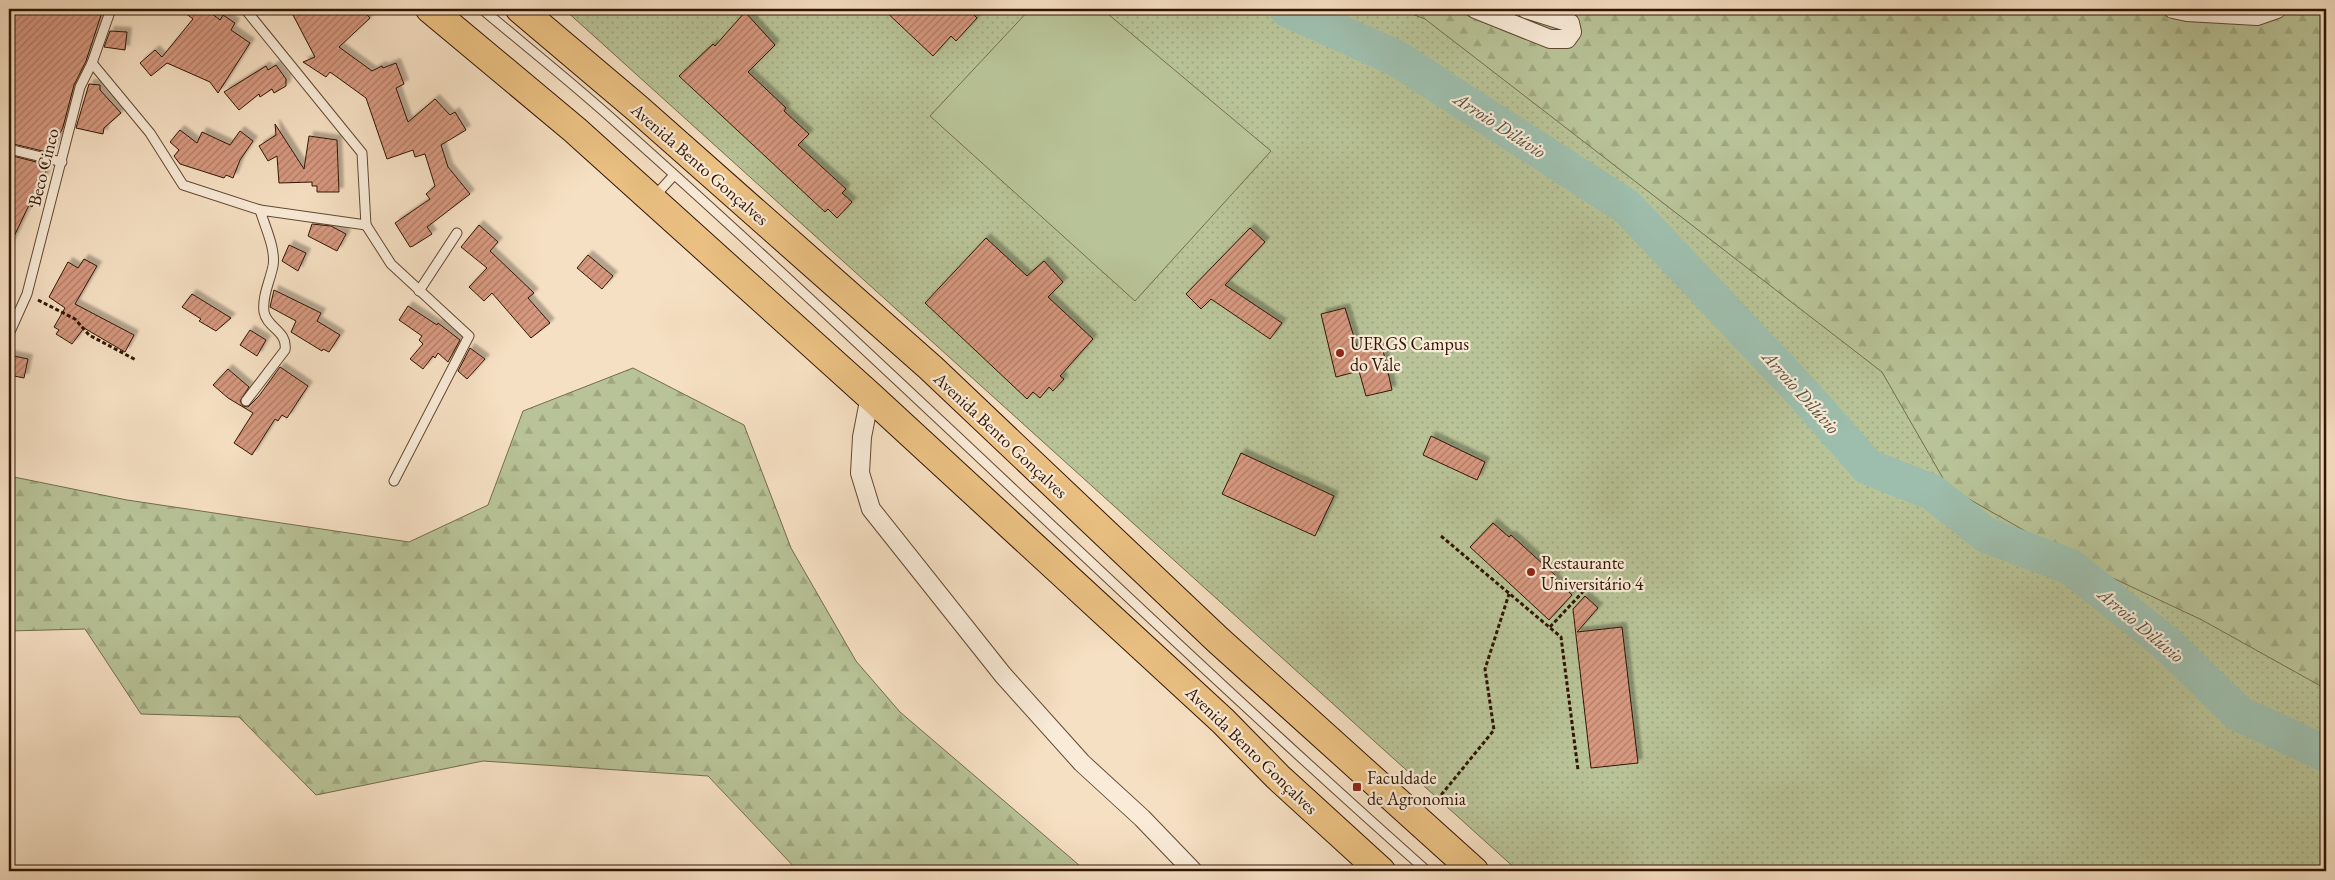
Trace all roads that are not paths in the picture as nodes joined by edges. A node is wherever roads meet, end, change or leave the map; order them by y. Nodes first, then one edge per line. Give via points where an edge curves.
1 (111, 9) edge
2 (245, 9) edge
3 (430, 9) edge
4 (482, 9) edge
5 (520, 9) edge
6 (1475, 9) edge
7 (1526, 9) edge
8 (2174, 9) edge
9 (2278, 9) edge
10 (92, 63) junction
11 (9, 149) edge
12 (62, 162) junction
13 (674, 175) junction
14 (652, 199) junction
15 (260, 210) junction
16 (366, 225) junction
17 (457, 233) dead end
18 (419, 290) junction
19 (9, 334) edge
20 (870, 396) junction
21 (246, 401) dead end
22 (394, 481) dead end
23 (1193, 871) edge
24 (1381, 871) edge
25 (1427, 871) edge
26 (1474, 871) edge

1 - 10 lane, Beco Cinco
2 - 16 lane via 362,153
3 - 14 main road, Avenida Bento Gonçalves via 568,123
4 - 13 lane via 618,123
5 - 26 main road, Avenida Bento Gonçalves via 931,368 1218,640
6 - 7 street via 1550,39 1567,39 1572,32 1570,24
8 - 9 street via 2257,16
10 - 12 lane, Beco Cinco via 80,87
10 - 15 lane via 150,132 183,185
11 - 12 lane
12 - 19 lane, Beco Cinco via 27,294
13 - 14 lane
13 - 25 lane via 908,389 1296,756
14 - 20 main road, Avenida Bento Gonçalves
15 - 16 lane
15 - 21 lane via 274,264 264,312 286,344
16 - 18 lane via 391,264
17 - 18 lane
18 - 22 lane via 469,336
20 - 23 street via 862,437 860,473 871,509 1003,675 1082,763
20 - 24 main road, Avenida Bento Gonçalves

